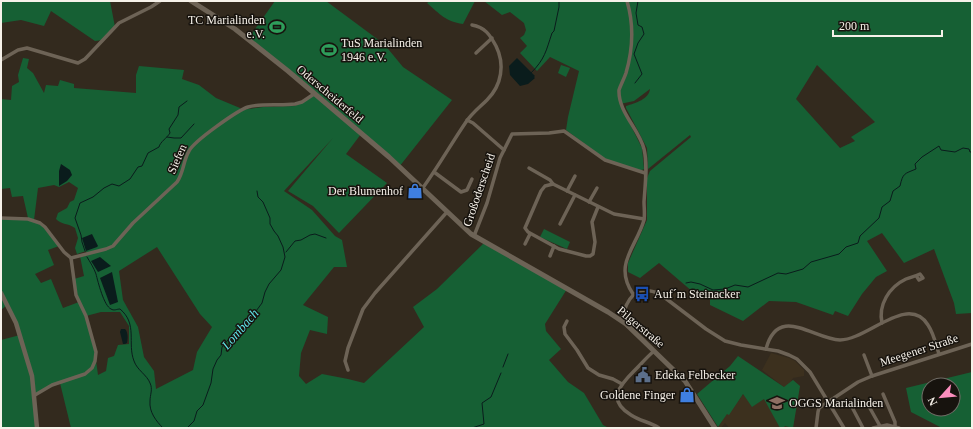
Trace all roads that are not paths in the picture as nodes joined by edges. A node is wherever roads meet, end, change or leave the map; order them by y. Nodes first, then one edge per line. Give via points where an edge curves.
1 (160, 1) edge
2 (191, 1) edge
3 (627, 1) edge
4 (472, 24) dead end
5 (492, 38) junction
6 (476, 53) dead end
7 (1, 60) edge
8 (314, 94) junction
9 (467, 120) junction
10 (504, 150) junction
11 (529, 168) dead end
12 (434, 172) junction
13 (645, 173) junction
14 (575, 176) dead end
15 (472, 178) dead end
16 (553, 184) junction
17 (597, 188) dead end
18 (422, 189) junction
19 (567, 191) junction
20 (575, 195) junction
21 (589, 202) junction
22 (598, 207) junction
23 (447, 212) junction
24 (1, 218) edge
25 (644, 219) junction
26 (560, 224) dead end
27 (530, 234) junction
28 (474, 236) junction
29 (525, 244) dead end
30 (554, 246) junction
31 (550, 256) dead end
32 (71, 258) junction
33 (530, 268) joint
34 (917, 276) dead end
35 (1, 293) edge
36 (633, 294) junction
37 (621, 320) junction
38 (567, 321) dead end
39 (882, 324) junction
40 (972, 344) edge
41 (766, 349) junction
42 (654, 351) junction
43 (938, 354) junction
44 (864, 355) dead end
45 (348, 370) dead end
46 (872, 376) junction
47 (622, 384) junction
48 (883, 394) dead end
49 (35, 395) junction
50 (828, 402) junction
51 (867, 403) dead end
52 (853, 409) dead end
53 (880, 426) junction
54 (895, 426) junction
55 (37, 428) edge
56 (659, 428) edge
57 (715, 428) edge
58 (816, 428) edge
59 (844, 428) edge
60 (863, 428) edge
61 (873, 428) edge
62 (899, 428) edge

1 - 7 street via 119,23 85,59 78,63 27,48
2 - 8 main road, Oderscheiderfeld via 242,34
3 - 13 street via 633,37 619,96 644,148
4 - 5 street via 486,30
5 - 6 street
5 - 9 street via 501,62 499,83 494,93
8 - 18 main road, Oderscheiderfeld
8 - 32 street, Siefen via 295,104 241,110 192,147 186,156 183,174 177,182 132,223 113,246
9 - 10 street, Großoderscheid via 474,123
9 - 12 street
10 - 13 street, Großoderscheid via 512,134 564,132 612,164
10 - 28 street, Großoderscheid
11 - 16 street
12 - 15 street, Großoderscheid via 461,192 467,190
12 - 18 street
13 - 25 street
14 - 19 street
16 - 19 street
16 - 27 street via 545,186 541,191 525,228
17 - 21 street
18 - 23 main road, Oderscheiderfeld
19 - 20 street
20 - 21 street
20 - 26 street
21 - 22 street
22 - 25 street via 614,214
22 - 30 street via 592,222 595,242 593,254 586,256 572,251 566,252
23 - 28 main road, Oderscheiderfeld
23 - 45 street via 365,306 348,348 345,361
24 - 32 street via 28,219 40,223
25 - 36 street via 625,262 627,283
27 - 29 street
27 - 30 street
28 - 33 main road, Oderscheiderfeld
30 - 31 street
32 - 49 street via 76,295 86,316 95,361 85,374 52,385
33 - 37 main road, Pilgerstraße
34 - 39 street via 905,280 890,292 881,309
35 - 49 street via 16,323
36 - 37 street via 626,304
36 - 41 street via 652,291 660,294 725,341
37 - 42 main road, Pilgerstraße
38 - 47 street via 564,327 565,334 588,368 599,376 613,378
39 - 41 street via 857,336 840,340 785,326 770,338
39 - 43 street via 902,314 919,317 929,326
40 - 43 street, Meegener Straße
41 - 50 street via 789,355 801,362
42 - 47 street
42 - 57 main road, Pilgerstraße via 685,381
43 - 46 street, Meegener Straße
44 - 46 street, Meegener Straße
46 - 50 street, Meegener Straße
47 - 56 street via 618,393 620,405 631,415
48 - 54 street
49 - 55 street
50 - 58 street via 818,412
50 - 59 street
51 - 53 street
52 - 60 street
53 - 54 street
53 - 61 street
54 - 62 street

